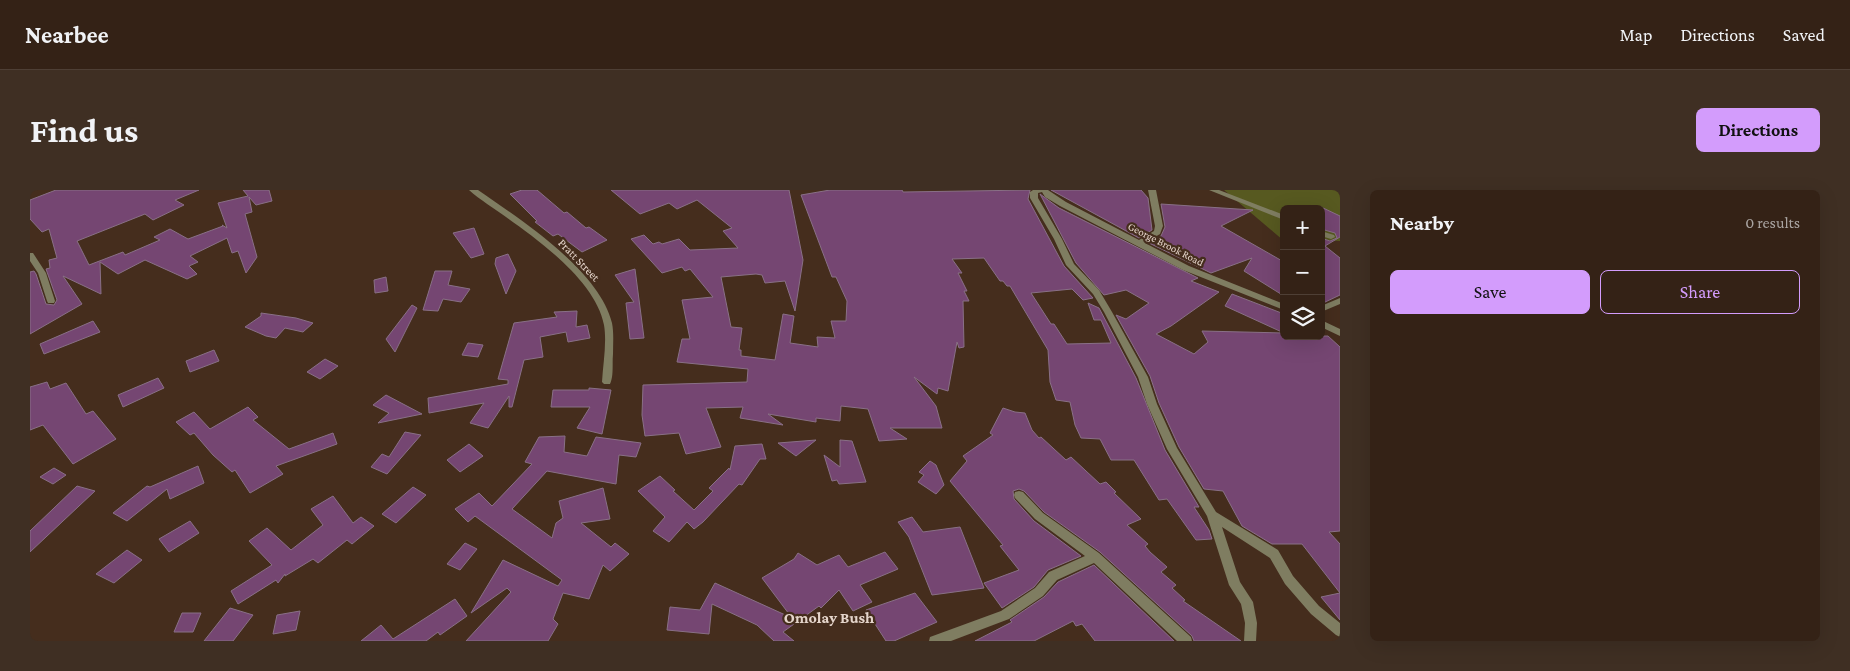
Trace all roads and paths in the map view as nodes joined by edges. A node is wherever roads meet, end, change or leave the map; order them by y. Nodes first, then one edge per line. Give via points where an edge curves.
1 (473, 190) edge
2 (1040, 190) edge
3 (1044, 190) edge
4 (1152, 190) edge
5 (1213, 190) edge
6 (1280, 216) edge
7 (1325, 235) edge
8 (1331, 237) dead end
9 (1140, 243) junction
10 (30, 255) edge
11 (50, 301) dead end
12 (1340, 301) edge
13 (1280, 305) edge
14 (1325, 307) edge
15 (1325, 325) edge
16 (1340, 333) edge
17 (607, 382) dead end
18 (1019, 495) dead end
19 (1212, 514) junction
20 (1095, 557) junction
21 (1340, 631) edge
22 (936, 641) edge
23 (1186, 641) edge
24 (1250, 641) edge

1 - 17 street, Pratt Street via 566,262 598,299 608,324
2 - 19 street via 1034,192 1038,206 1070,265 1096,292 1108,312 1143,377 1172,449
3 - 9 street, George Brook Road via 1063,204
4 - 9 street via 1159,226 1157,232
5 - 6 street
7 - 8 street
9 - 13 street, George Brook Road via 1186,268
10 - 11 street via 42,273
12 - 14 street
15 - 16 street
18 - 20 street via 1039,516
19 - 21 street via 1274,554 1289,580
19 - 24 street via 1235,585 1247,602
20 - 22 street via 1053,576 1039,592 1005,615
20 - 23 street

